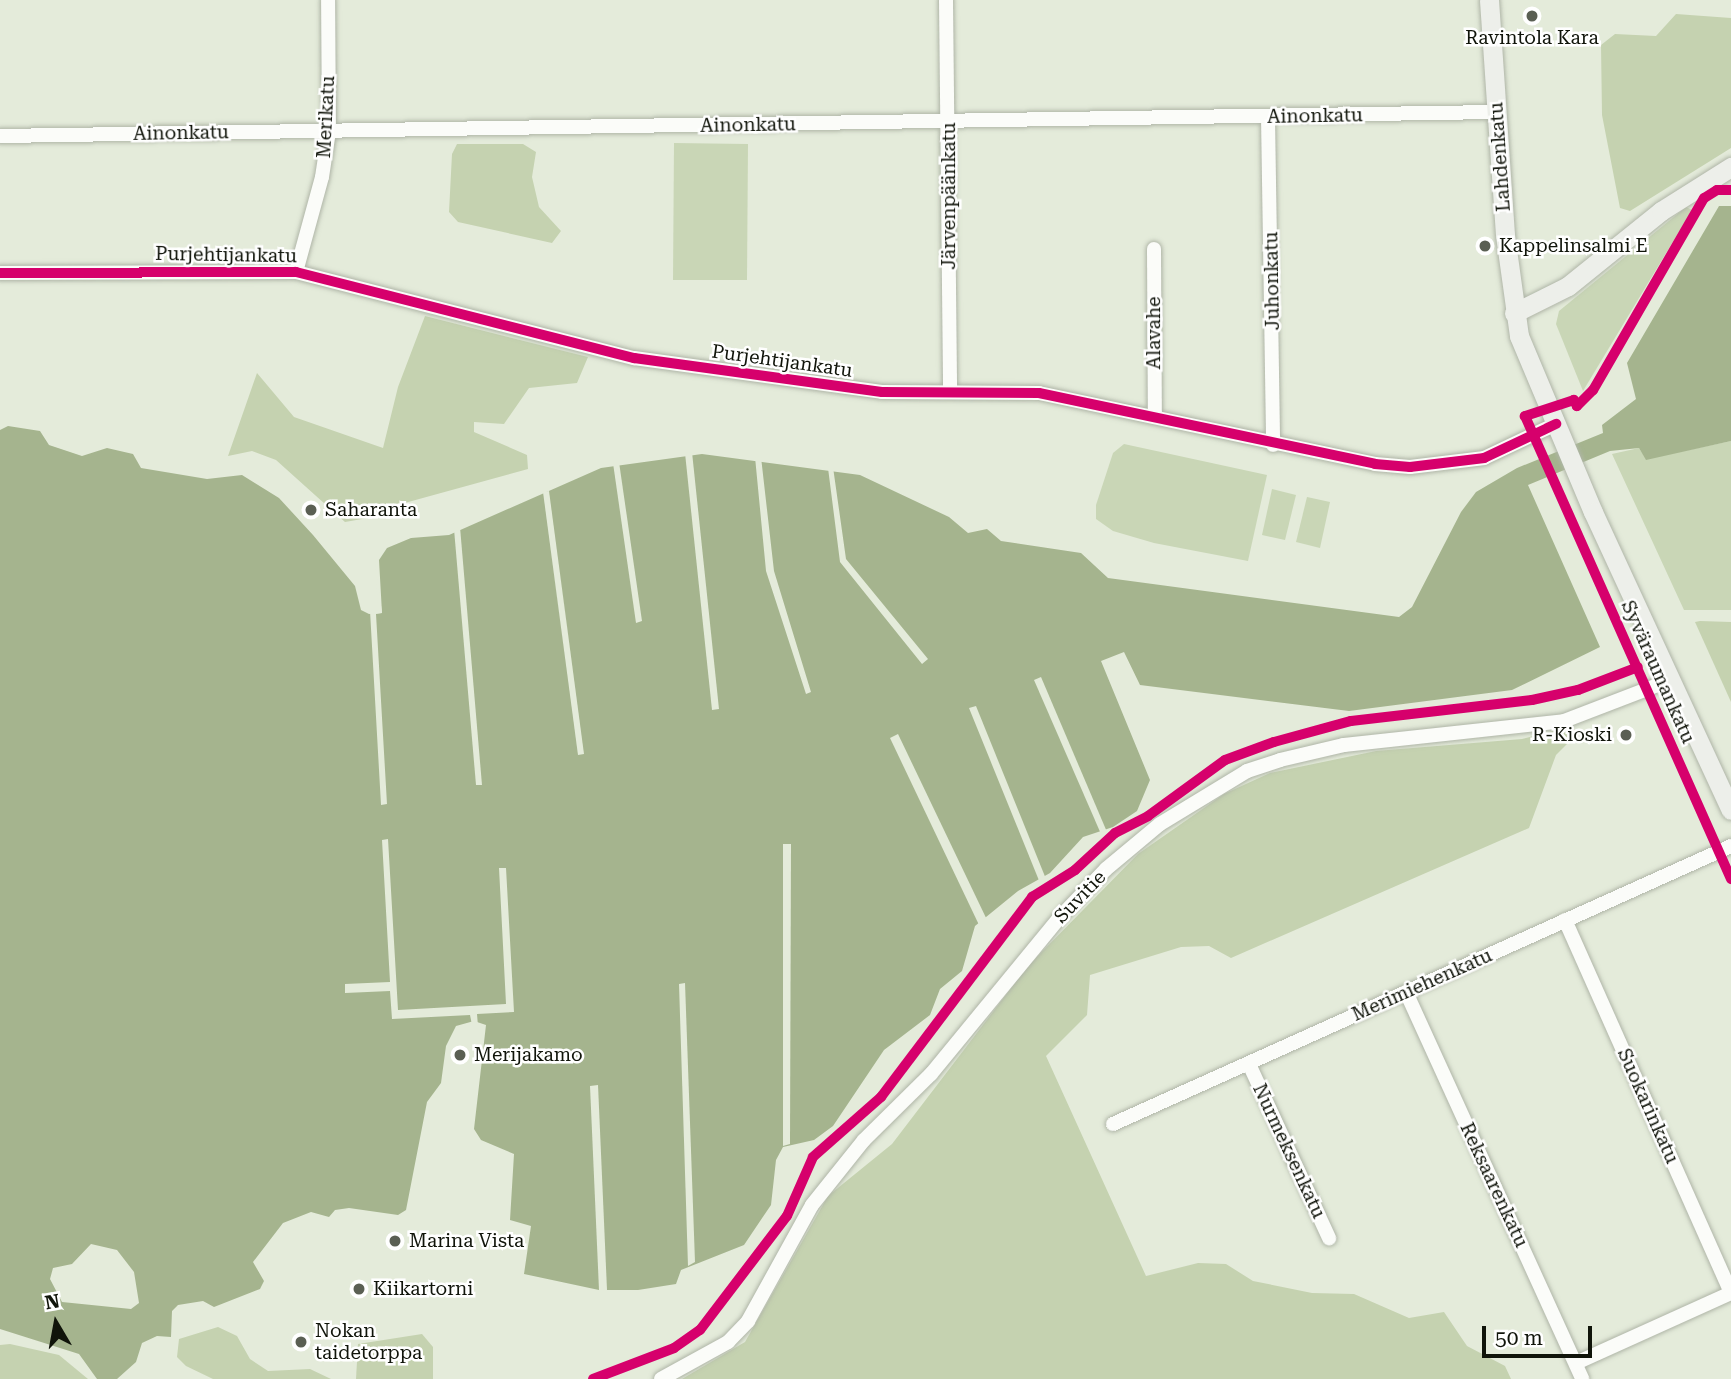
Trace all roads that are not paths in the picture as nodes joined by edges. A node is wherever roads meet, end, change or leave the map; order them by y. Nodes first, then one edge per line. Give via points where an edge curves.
1 (328, 0) edge
2 (946, 0) edge
3 (1489, 0) edge
4 (1497, 112) junction
5 (1268, 117) junction
6 (949, 122) junction
7 (329, 131) junction
8 (0, 135) edge
9 (1731, 167) edge
10 (1154, 249) dead end
11 (296, 272) junction
12 (0, 273) edge
13 (1514, 313) junction
14 (950, 392) junction
15 (1155, 417) junction
16 (1559, 432) junction
17 (1273, 445) junction
18 (1671, 680) junction
19 (1722, 765) edge
20 (1731, 810) edge
21 (1731, 846) edge
22 (1565, 920) junction
23 (1406, 992) junction
24 (1249, 1064) junction
25 (1113, 1124) dead end
26 (1329, 1238) dead end
27 (1731, 1293) edge
28 (1576, 1363) junction
29 (661, 1379) edge
30 (1582, 1379) edge

1 - 7 street, Merikatu
2 - 6 street, Järvenpäänkatu
3 - 4 main road, Lahdenkatu
4 - 5 street, Ainonkatu
4 - 13 main road, Lahdenkatu
5 - 6 street, Ainonkatu
5 - 17 street, Juhonkatu
6 - 7 street, Ainonkatu
6 - 14 street, Järvenpäänkatu
7 - 8 street, Ainonkatu
7 - 11 street, Merikatu via 323,177
9 - 13 main road via 1661,211 1569,286
10 - 15 street, Alavahe
11 - 12 street, Purjehtijankatu
11 - 14 street, Purjehtijankatu via 634,358 882,392
13 - 16 main road, Syväraumankatu via 1527,362
14 - 15 street, Purjehtijankatu via 1039,393
15 - 17 street, Purjehtijankatu
16 - 17 street, Purjehtijankatu via 1451,464 1375,464
16 - 18 main road, Syväraumankatu
18 - 19 main road, Syväraumankatu
18 - 29 street, Suvitie via 1564,722 1344,745 1280,760 1247,771 1160,824 1106,869 1060,918 931,1074 864,1140 812,1205 748,1321 728,1342
19 - 20 main road, Syväraumankatu
21 - 22 street, Merimiehenkatu
22 - 23 street, Merimiehenkatu
22 - 27 street, Suokarinkatu
23 - 24 street, Merimiehenkatu
23 - 28 street, Reksaarenkatu
24 - 25 street, Merimiehenkatu
24 - 26 street, Nurmeksenkatu
27 - 28 street
28 - 30 street, Reksaarenkatu

